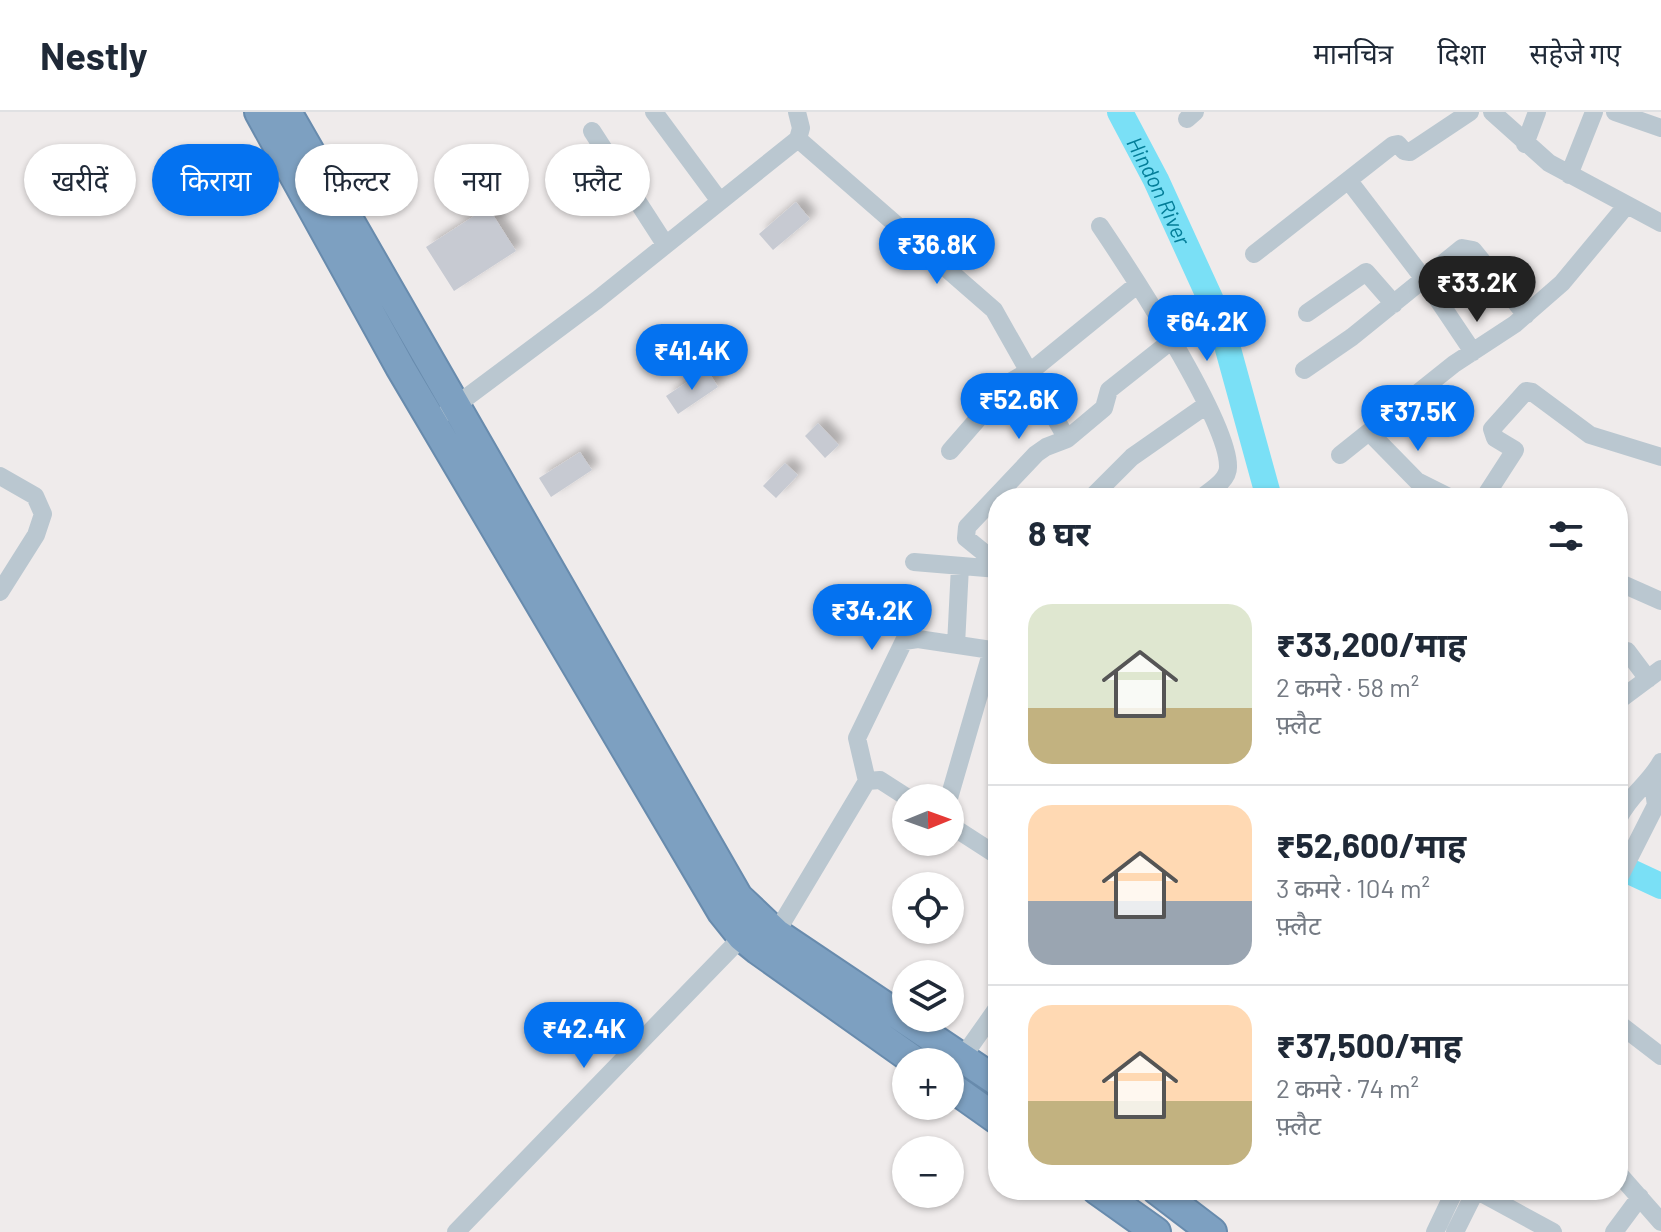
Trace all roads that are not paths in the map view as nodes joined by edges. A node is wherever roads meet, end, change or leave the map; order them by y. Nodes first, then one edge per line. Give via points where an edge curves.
1 (259, 112) edge
2 (287, 112) edge
3 (654, 112) edge
4 (797, 112) edge
5 (1470, 112) edge
6 (1492, 112) edge
7 (1537, 112) edge
8 (1594, 112) edge
9 (1615, 112) edge
10 (1651, 121) edge
11 (592, 131) dead end
12 (798, 139) junction
13 (1525, 144) junction
14 (1569, 175) junction
15 (1349, 181) junction
16 (719, 200) junction
17 (1626, 206) junction
18 (1661, 223) edge
19 (1100, 226) dead end
20 (665, 244) junction
21 (1254, 254) dead end
22 (1424, 279) junction
23 (1138, 284) junction
24 (1394, 304) junction
25 (1307, 313) dead end
26 (1526, 315) junction
27 (1171, 341) junction
28 (1473, 352) junction
29 (1304, 370) dead end
30 (1028, 372) junction
31 (1205, 406) junction
32 (444, 414) junction
33 (1369, 432) junction
34 (1067, 439) junction
35 (950, 451) dead end
36 (1340, 455) dead end
37 (1661, 457) edge
38 (0, 476) edge
39 (1004, 488) edge
40 (1101, 488) edge
41 (1212, 488) edge
42 (1431, 488) edge
43 (1490, 488) edge
44 (988, 505) edge
45 (988, 558) edge
46 (914, 562) dead end
47 (960, 566) junction
48 (988, 567) edge
49 (1628, 586) edge
50 (0, 592) edge
51 (1661, 601) edge
52 (956, 645) junction
53 (988, 649) edge
54 (1628, 652) edge
55 (988, 673) edge
56 (1655, 674) edge
57 (1628, 694) edge
58 (1657, 770) edge
59 (867, 781) junction
60 (953, 784) edge
61 (892, 788) edge
62 (1628, 801) edge
63 (1655, 812) edge
64 (964, 834) edge
65 (988, 850) edge
66 (1628, 862) edge
67 (776, 933) junction
68 (742, 937) junction
69 (988, 1021) edge
70 (1628, 1031) edge
71 (897, 1048) edge
72 (947, 1048) edge
73 (964, 1055) edge
74 (1661, 1056) edge
75 (964, 1059) edge
76 (988, 1075) edge
77 (964, 1096) edge
78 (988, 1113) edge
79 (1628, 1184) edge
80 (1640, 1197) junction
81 (1111, 1200) edge
82 (1170, 1200) edge
83 (1450, 1200) edge
84 (1471, 1200) edge
85 (1494, 1200) edge
86 (1661, 1222) edge
87 (456, 1232) edge
88 (1156, 1232) edge
89 (1212, 1232) edge
90 (1435, 1232) edge
91 (1455, 1232) edge
92 (1553, 1232) edge
93 (1614, 1232) edge

1 - 32 highway
2 - 32 highway
3 - 16 street
4 - 12 street
5 - 15 street via 1410,152 1396,144
6 - 13 street
7 - 13 street
8 - 14 street
9 - 10 street
11 - 20 street
12 - 16 street
12 - 30 street via 981,296 1002,320
13 - 14 street
14 - 17 street
15 - 21 street
15 - 22 street
16 - 20 street
17 - 18 street
17 - 26 street via 1571,274
19 - 23 street
20 - 32 street
22 - 24 street
22 - 26 street via 1462,248 1473,250
22 - 28 street
23 - 27 street
23 - 30 street
24 - 25 street via 1366,272
24 - 29 street
26 - 28 street
27 - 31 street
27 - 34 street via 1109,390 1104,408
28 - 33 street
30 - 34 street
30 - 35 street via 1010,382
31 - 40 street via 1132,457
31 - 41 street via 1229,468
32 - 67 highway via 738,897
32 - 68 highway via 714,898
33 - 36 street
33 - 42 street via 1417,481
34 - 39 street via 1036,454
37 - 43 street via 1590,435 1526,391 1492,429 1495,438 1515,450
38 - 50 street via 35,496 43,514 36,535
44 - 45 street via 967,527 966,538
46 - 47 street
47 - 48 street
47 - 52 street
49 - 51 street
52 - 53 street
52 - 59 street via 911,639 898,648 857,738
54 - 56 street
55 - 60 street
56 - 57 street
58 - 62 street
58 - 63 street
59 - 61 street via 880,780
59 - 67 street
63 - 66 street
64 - 65 street
67 - 72 highway
68 - 71 highway
68 - 87 street
69 - 73 street
70 - 74 street
75 - 76 highway
77 - 78 highway
79 - 80 street
80 - 86 street
80 - 93 street
81 - 88 highway
82 - 89 highway
83 - 90 street
84 - 91 street
85 - 92 street

